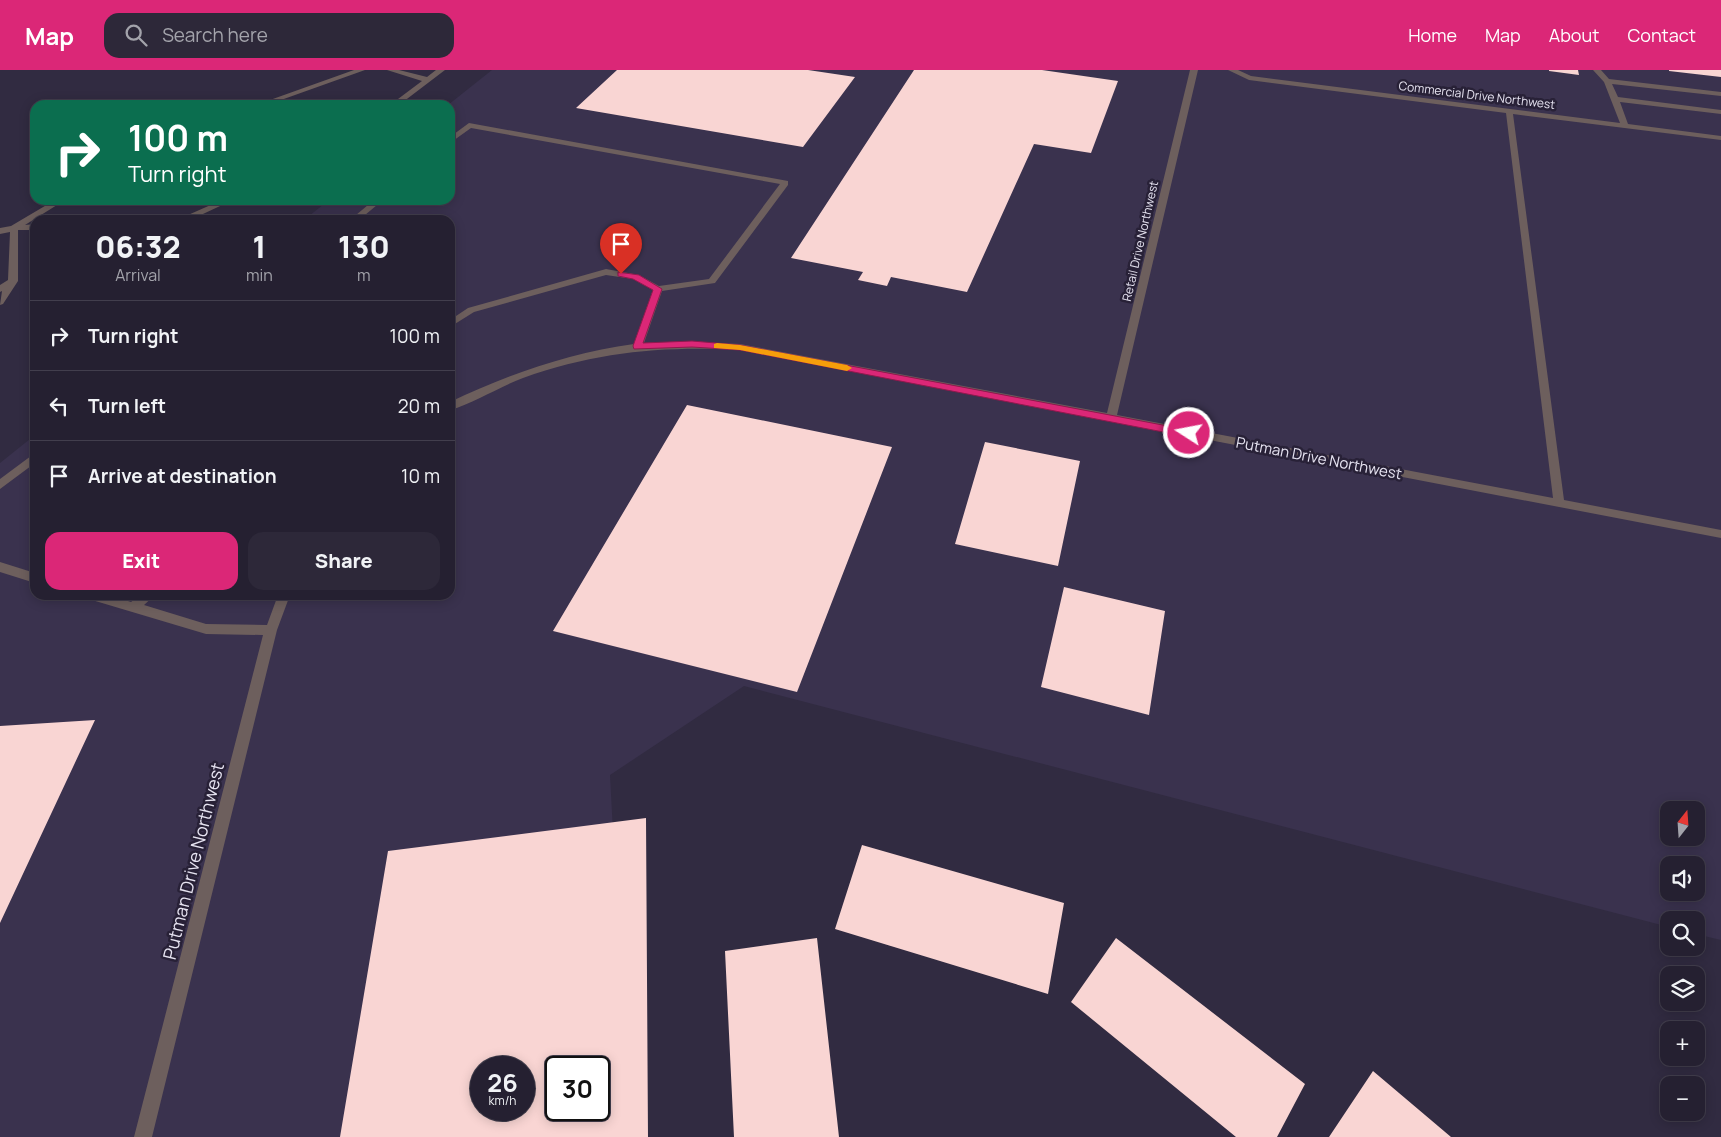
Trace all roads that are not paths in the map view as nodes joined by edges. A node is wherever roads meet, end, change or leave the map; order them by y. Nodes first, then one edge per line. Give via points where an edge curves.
1 (360, 70) edge
2 (391, 70) edge
3 (441, 70) edge
4 (1194, 70) edge
5 (1232, 70) edge
6 (1597, 70) edge
7 (428, 80) junction
8 (1607, 81) junction
9 (1721, 94) edge
10 (1615, 99) junction
11 (274, 100) edge
12 (401, 100) edge
13 (1509, 110) junction
14 (1721, 112) edge
15 (1625, 126) junction
16 (455, 137) edge
17 (1721, 138) edge
18 (53, 205) edge
19 (218, 205) edge
20 (372, 205) edge
21 (36, 215) edge
22 (195, 215) edge
23 (360, 215) edge
24 (30, 218) edge
25 (30, 227) edge
26 (14, 228) junction
27 (0, 230) edge
28 (13, 281) junction
29 (0, 289) edge
30 (658, 289) junction
31 (0, 302) edge
32 (455, 321) edge
33 (638, 346) junction
34 (455, 404) edge
35 (1111, 418) junction
36 (30, 461) edge
37 (0, 486) edge
38 (1559, 503) junction
39 (1721, 534) edge
40 (0, 567) edge
41 (30, 576) edge
42 (109, 600) edge
43 (142, 600) edge
44 (282, 600) edge
45 (133, 607) junction
46 (272, 630) junction
47 (143, 1137) edge

1 - 11 street
2 - 7 street
3 - 7 street
4 - 35 street, Retail Drive Northwest
5 - 13 street, Commercial Drive Northwest via 1249,78
6 - 8 street
7 - 12 street
8 - 9 street
8 - 10 street
10 - 14 street
10 - 15 street
13 - 15 street, Commercial Drive Northwest
13 - 38 street
15 - 17 street, Commercial Drive Northwest
16 - 30 street via 469,125 785,183 712,281
18 - 21 street
19 - 22 street
20 - 23 street
24 - 26 street
25 - 26 street
26 - 27 street
26 - 28 street
28 - 29 street
28 - 31 street
30 - 32 street via 636,277 606,272 471,310
30 - 33 street
33 - 34 street, Putman Drive Northwest via 538,368
33 - 35 street, Putman Drive Northwest via 692,344 740,347
35 - 38 street, Putman Drive Northwest
36 - 37 street
38 - 39 street, Putman Drive Northwest
40 - 41 street
42 - 45 street
43 - 45 street
44 - 46 street, Putman Drive Northwest
45 - 46 street via 206,629
46 - 47 street, Putman Drive Northwest

